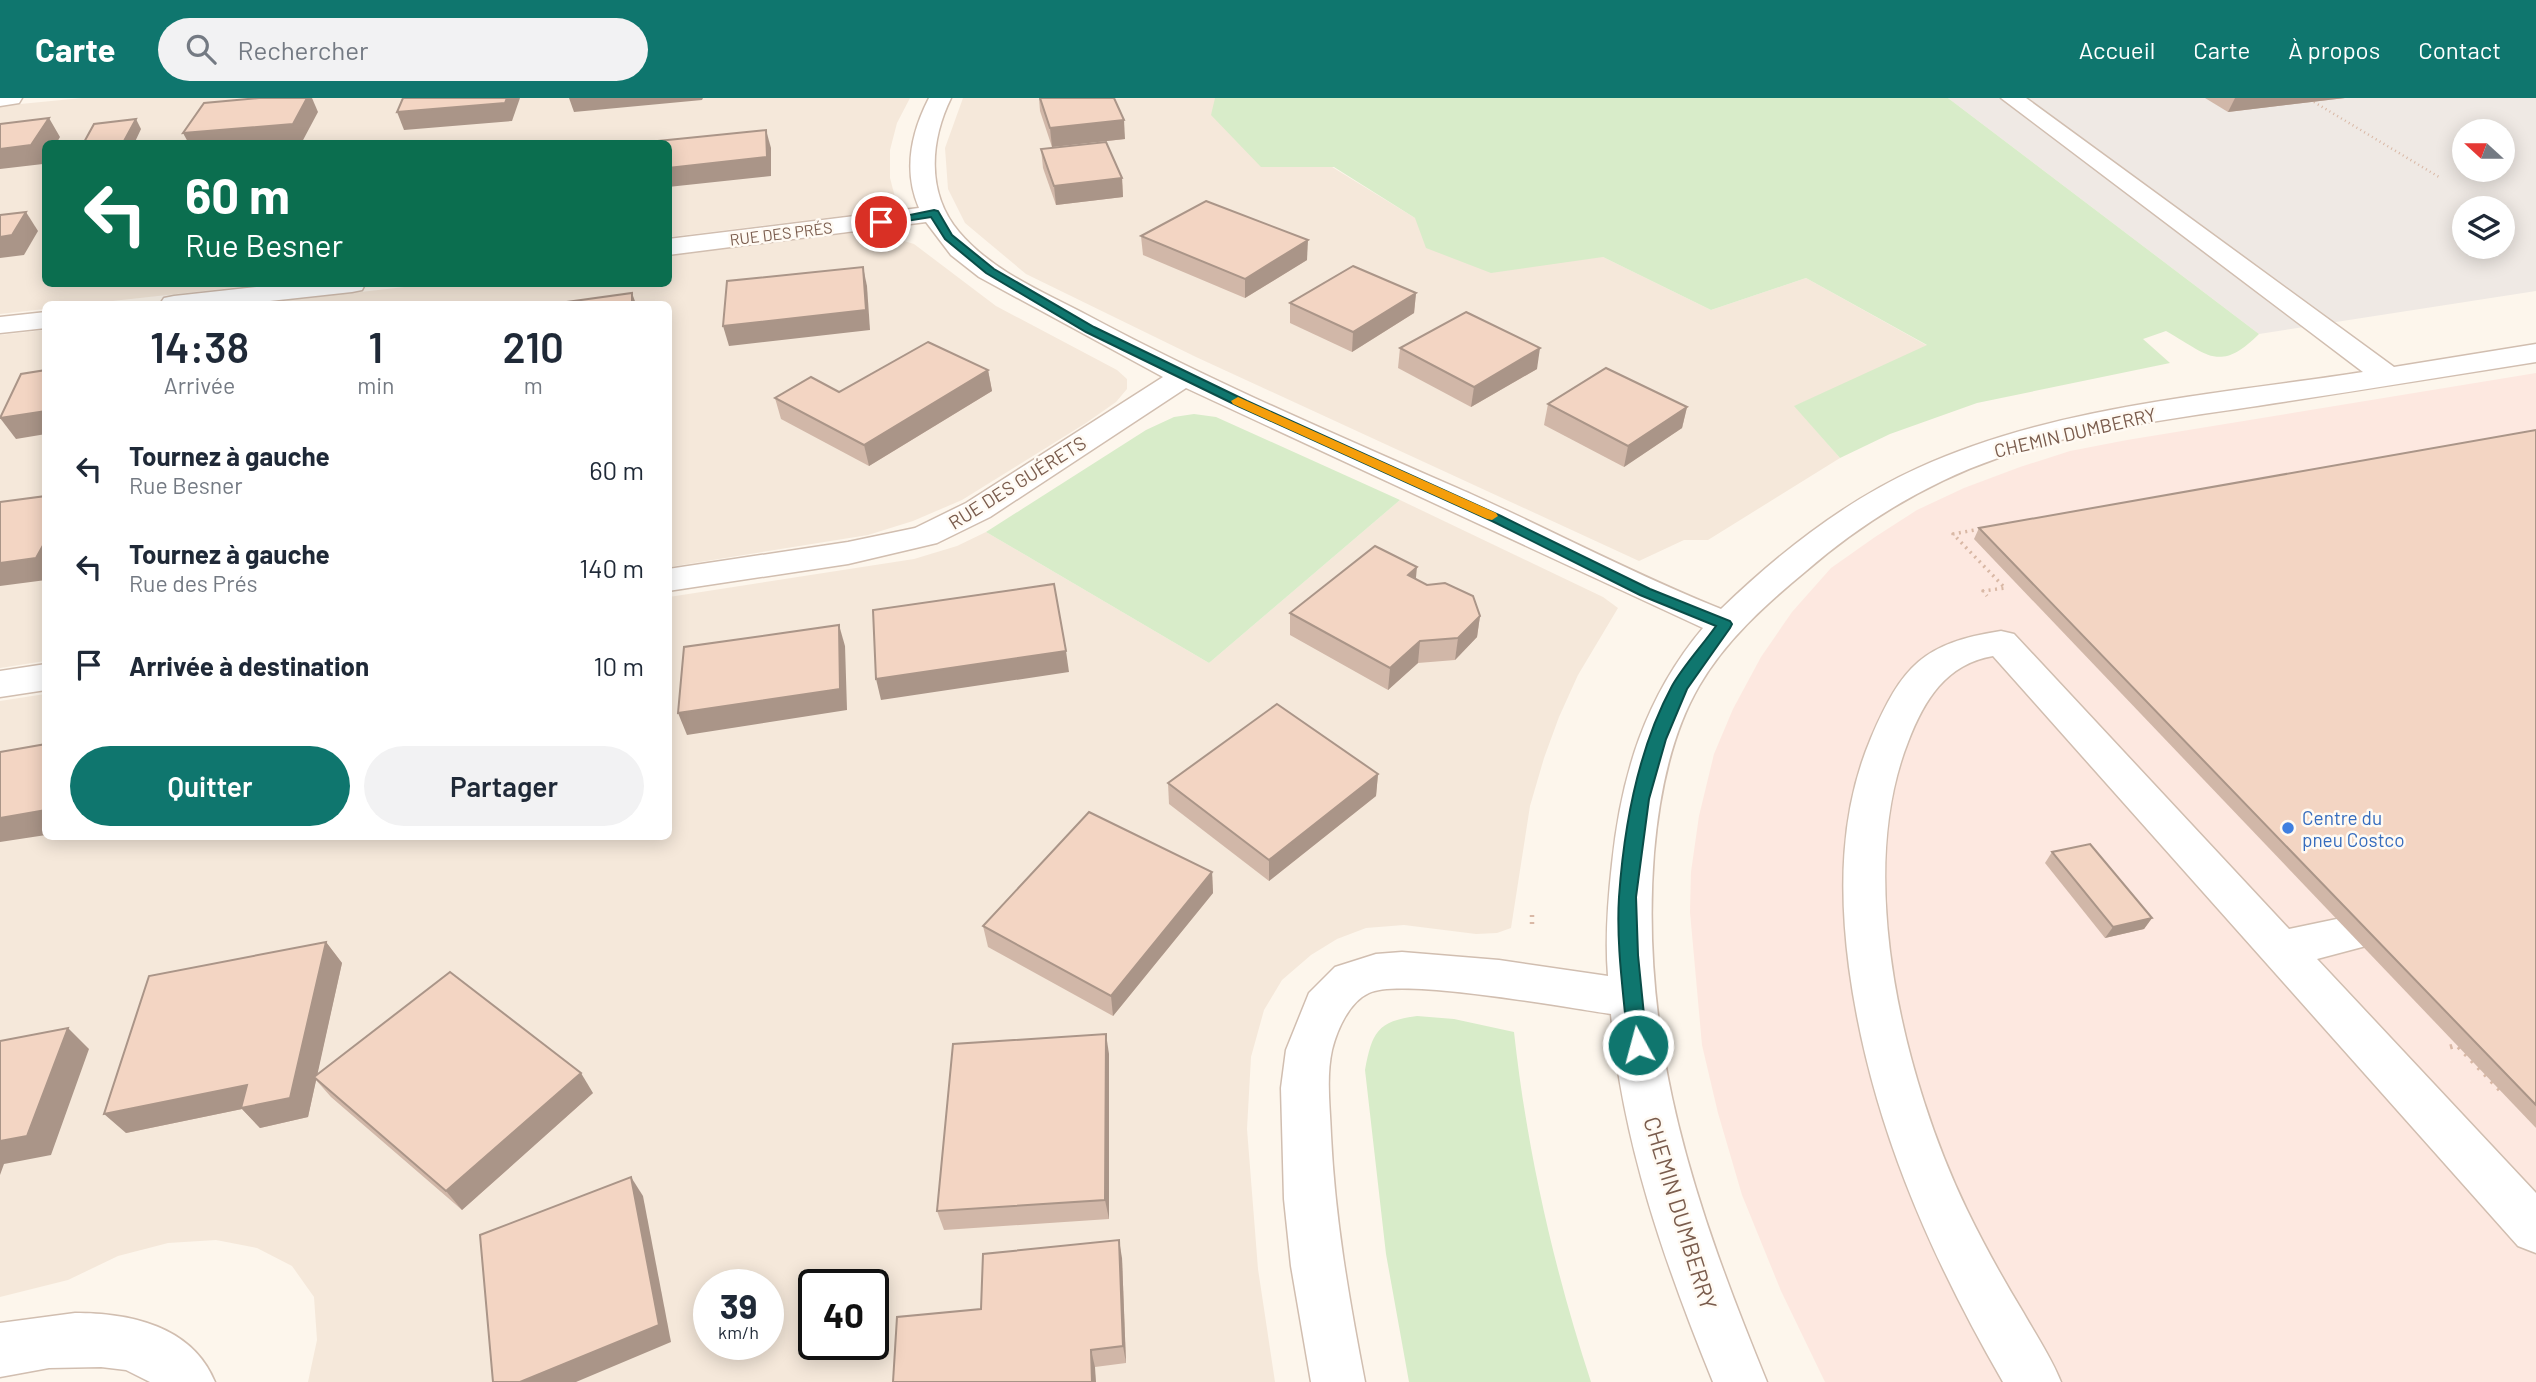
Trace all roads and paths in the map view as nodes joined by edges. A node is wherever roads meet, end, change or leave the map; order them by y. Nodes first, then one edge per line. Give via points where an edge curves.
1 (11, 98) edge
2 (940, 98) edge
3 (2012, 98) edge
4 (0, 99) edge
5 (2314, 102) dead end
6 (2439, 177) dead end
7 (934, 213) junction
8 (672, 246) edge
9 (325, 287) edge
10 (201, 301) edge
11 (42, 320) edge
12 (0, 325) edge
13 (2536, 353) edge
14 (1185, 376) junction
15 (2387, 376) junction
16 (1990, 527) edge
17 (672, 579) edge
18 (1725, 624) junction
19 (2001, 643) junction
20 (42, 678) edge
21 (0, 684) edge
22 (2351, 934) edge
23 (2280, 949) junction
24 (1632, 998) junction
25 (2457, 1045) dead end
26 (2510, 1100) dead end
27 (2536, 1229) edge
28 (0, 1350) edge
29 (188, 1382) edge
30 (1338, 1382) edge
31 (1740, 1382) edge
32 (2034, 1382) edge

1 - 4 street
2 - 7 street via 927,124 920,156 923,183
3 - 15 street
5 - 6 path
7 - 8 street, RUE DES PRÉS
7 - 14 street via 948,237 1011,285
9 - 10 street
11 - 12 street
13 - 15 street, CHEMIN DUMBERRY
14 - 17 street, RUE DES GUÉRETS via 978,510 925,536 848,553
14 - 18 street via 1645,592
15 - 18 street, CHEMIN DUMBERRY via 2116,420 2024,441 1952,465 1883,498 1828,535
16 - 19 path via 1953,534 2005,588 1983,591 2004,615
18 - 24 street, CHEMIN DUMBERRY via 1679,687 1640,799 1628,897
19 - 23 street
19 - 32 street via 1955,653 1934,667 1893,732 1877,773 1868,818 1866,915 1883,1046 1904,1118 1959,1252
20 - 21 street
22 - 23 street
23 - 27 street
24 - 30 street via 1402,970 1351,980 1325,1007 1309,1050 1305,1088 1309,1199
24 - 31 street, CHEMIN DUMBERRY via 1649,1116 1668,1188 1690,1260
25 - 26 path
28 - 29 street via 45,1343 120,1341 154,1352

